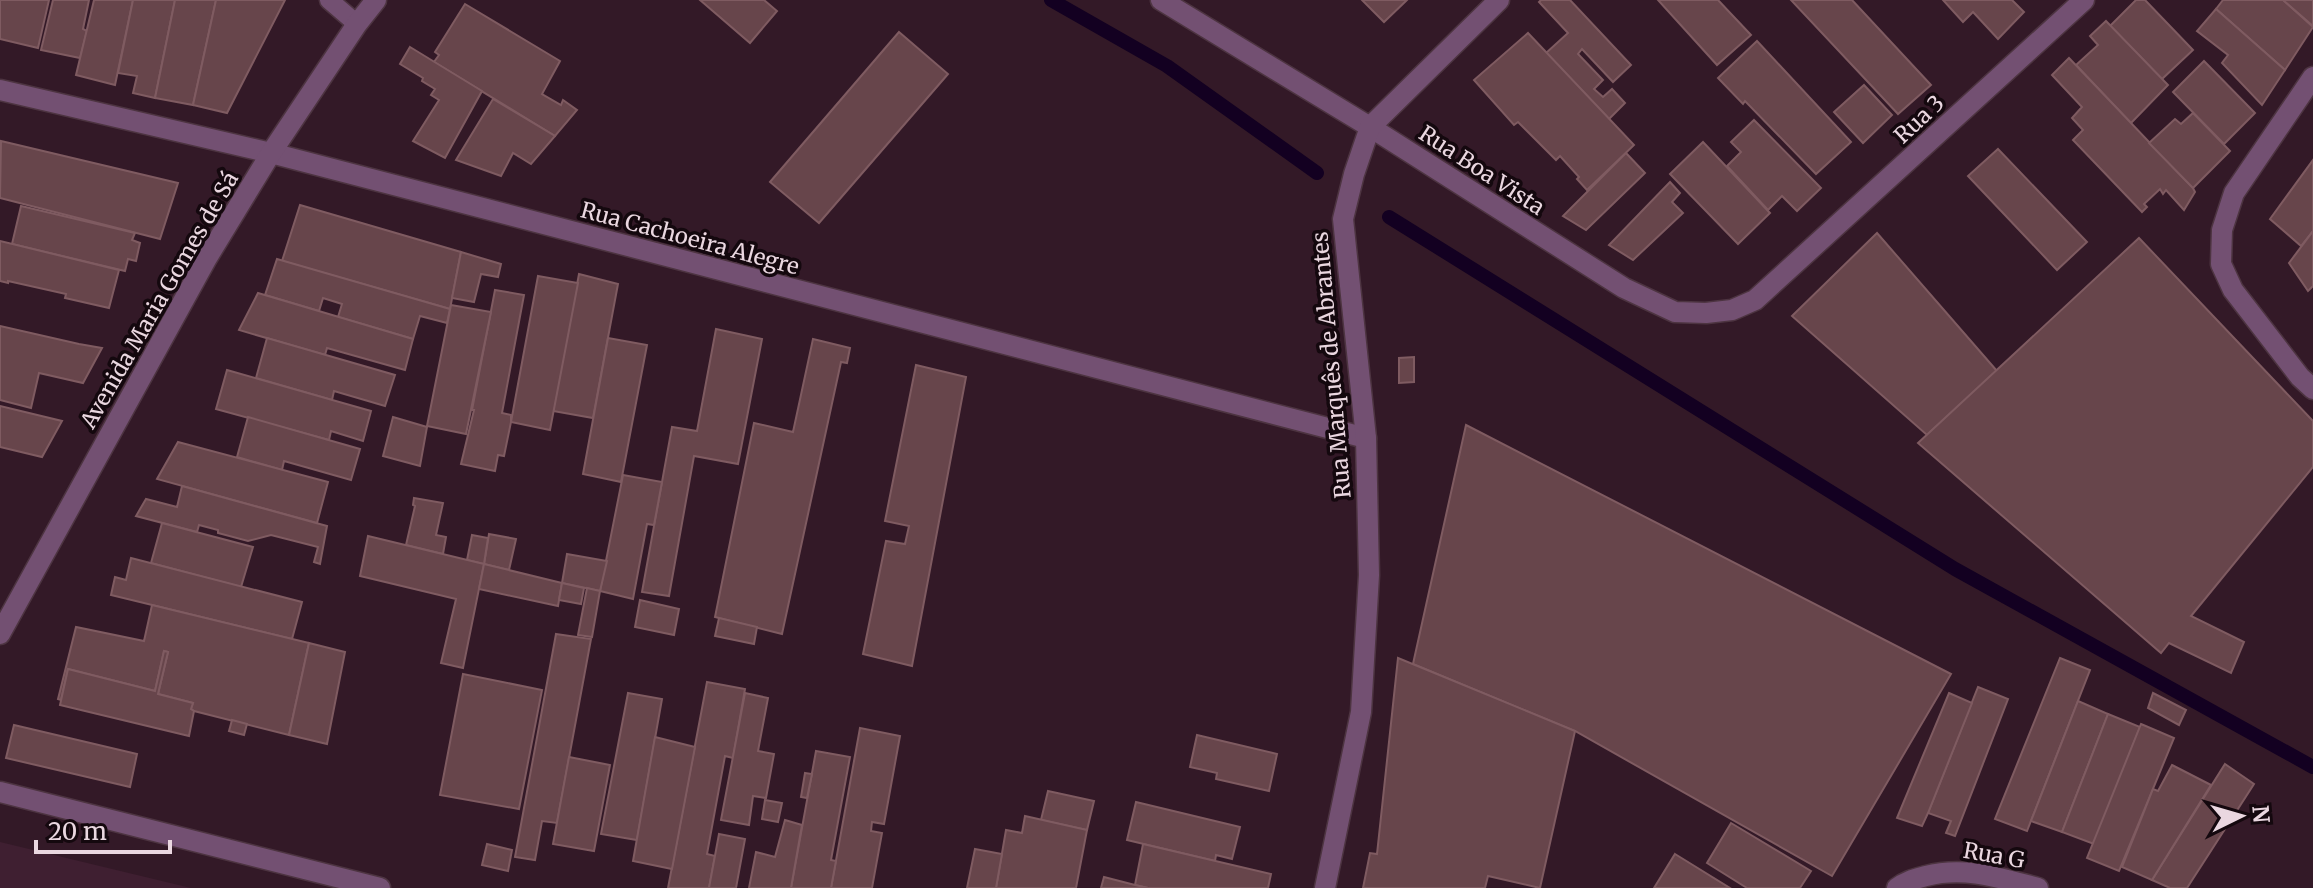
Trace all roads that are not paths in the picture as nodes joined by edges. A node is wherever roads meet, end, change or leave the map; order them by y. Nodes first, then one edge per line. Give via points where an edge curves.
1 (329, 0) edge
2 (376, 0) edge
3 (1161, 0) edge
4 (1499, 0) edge
5 (2084, 0) edge
6 (357, 24) junction
7 (2313, 77) edge
8 (0, 90) edge
9 (1370, 127) junction
10 (271, 153) junction
11 (1786, 274) joint
12 (2313, 389) edge
13 (1366, 438) junction
14 (0, 634) edge
15 (0, 792) edge
16 (380, 888) edge
17 (1325, 888) edge
18 (1897, 888) edge
19 (2038, 888) edge

1 - 6 lane
2 - 6 street, Avenida Maria Gomes de Sá
3 - 9 street, Rua Boa Vista
4 - 9 street
5 - 11 street, Rua 3
6 - 10 street, Avenida Maria Gomes de Sá
7 - 12 street via 2234,193 2222,230 2221,264 2233,290
8 - 10 street, Rua Cachoeira Alegre
9 - 11 street, Rua Boa Vista via 1624,288 1675,312 1732,310 1755,300
9 - 13 street, Rua Marquês de Abrantes via 1343,219
10 - 13 street, Rua Cachoeira Alegre
10 - 14 street, Avenida Maria Gomes de Sá via 199,272
13 - 17 street, Rua Marquês de Abrantes via 1369,575 1361,712
15 - 16 street
18 - 19 street, Rua G via 1946,871 1983,873

